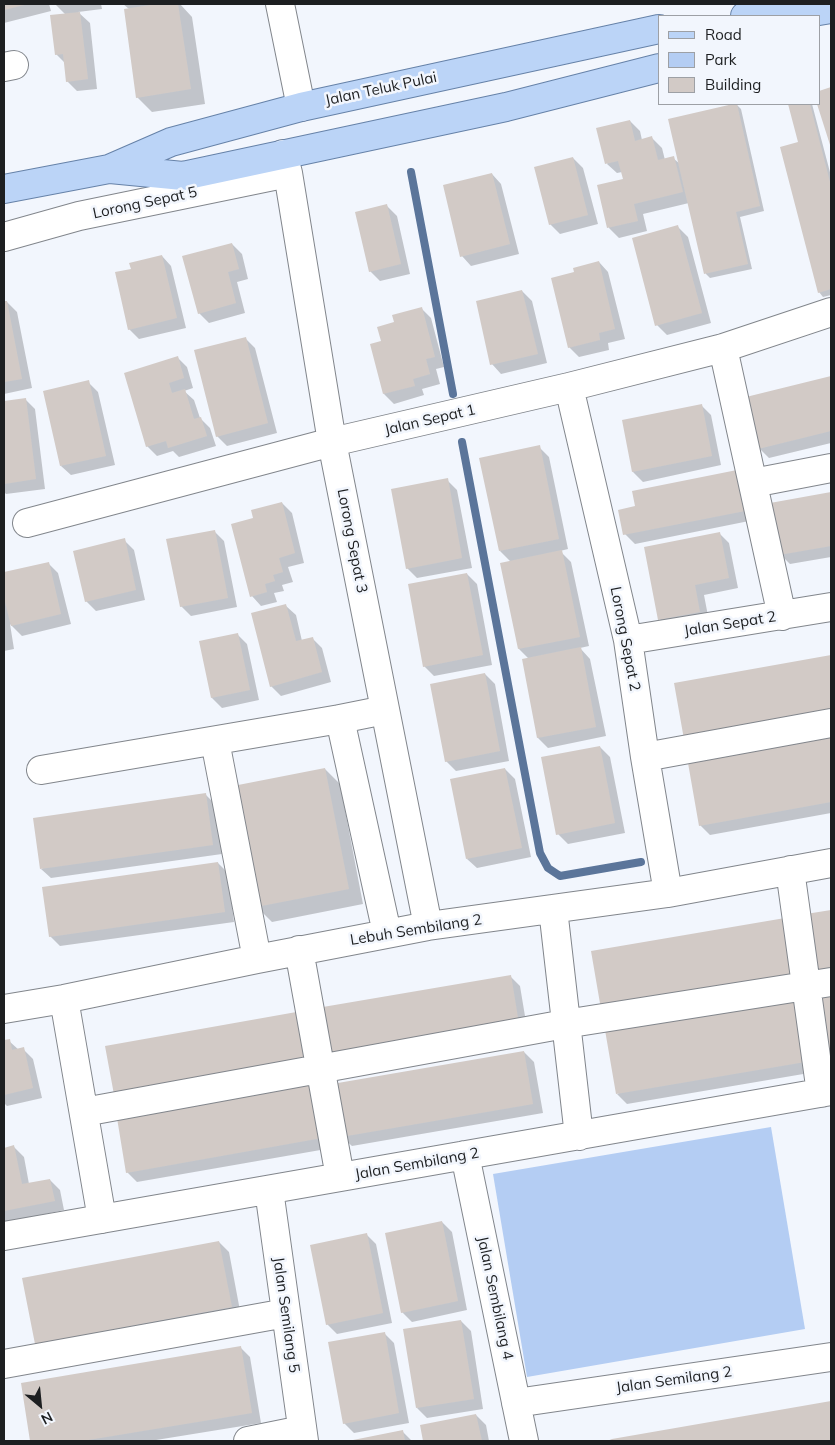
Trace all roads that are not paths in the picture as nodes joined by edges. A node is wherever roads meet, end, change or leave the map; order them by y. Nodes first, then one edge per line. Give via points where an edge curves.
1 (280, 4) edge
2 (813, 13) edge
3 (768, 15) edge
4 (658, 29) edge
5 (658, 68) edge
6 (588, 86) junction
7 (386, 88) junction
8 (301, 107) junction
9 (285, 164) junction
10 (109, 168) junction
11 (4, 188) edge
12 (4, 237) edge
13 (831, 312) edge
14 (723, 348) junction
15 (569, 388) junction
16 (332, 442) junction
17 (831, 468) edge
18 (753, 483) junction
19 (27, 523) dead end
20 (831, 607) edge
21 (782, 616) junction
22 (628, 640) junction
23 (385, 710) junction
24 (340, 719) junction
25 (831, 723) edge
26 (215, 741) junction
27 (645, 757) junction
28 (41, 770) dead end
29 (831, 863) edge
30 (790, 870) junction
31 (668, 892) junction
32 (553, 909) junction
33 (428, 926) junction
34 (387, 933) junction
35 (299, 950) junction
36 (257, 959) junction
37 (819, 985) edge
38 (64, 999) junction
39 (4, 1009) edge
40 (566, 1024) junction
41 (320, 1068) junction
42 (826, 1092) edge
43 (84, 1112) junction
44 (578, 1136) junction
45 (465, 1156) junction
46 (340, 1177) junction
47 (269, 1190) junction
48 (102, 1219) junction
49 (4, 1236) edge
50 (286, 1313) junction
51 (831, 1357) edge
52 (4, 1364) edge
53 (516, 1403) junction
54 (303, 1436) edge
55 (248, 1441) edge
56 (524, 1441) edge

1 - 8 street
2 - 3 main road
4 - 7 main road, Jalan Teluk Pulai
5 - 6 main road, Jalan Teluk Pulai
6 - 7 main road via 592,78 589,70 558,63 434,86
6 - 9 main road, Jalan Teluk Pulai
7 - 8 main road, Jalan Teluk Pulai
8 - 10 main road, Jalan Teluk Pulai via 170,142
9 - 10 main road, Jalan Teluk Pulai via 183,176
9 - 12 street, Lorong Sepat 5
9 - 16 street, Lorong Sepat 3
10 - 11 main road, Jalan Teluk Pulai
13 - 14 street, Jalan Sepat 1
14 - 15 street, Jalan Sepat 1
14 - 18 street
15 - 16 street, Jalan Sepat 1
15 - 22 street, Lorong Sepat 2
16 - 19 street, Jalan Sepat 1
16 - 23 street, Lorong Sepat 3
17 - 18 street
18 - 21 street
20 - 21 street, Jalan Sepat 2
21 - 22 street, Jalan Sepat 2
22 - 27 street, Lorong Sepat 2
23 - 24 street
23 - 33 street, Lorong Sepat 3
24 - 26 street
24 - 34 street
25 - 27 street
26 - 28 street
26 - 36 street
27 - 31 street, Lorong Sepat 2
29 - 30 street, Lebuh Sembilang 2
30 - 31 street, Lebuh Sembilang 2
30 - 37 street
31 - 32 street, Lebuh Sembilang 2
32 - 33 street, Lebuh Sembilang 2
32 - 40 street
33 - 34 street, Lebuh Sembilang 2
34 - 35 street, Lebuh Sembilang 2
35 - 36 street, Lebuh Sembilang 2
35 - 41 street
36 - 38 street, Lebuh Sembilang 2
37 - 40 street
37 - 42 street
38 - 39 street, Lebuh Sembilang 2
38 - 43 street
40 - 41 street
40 - 44 street
41 - 43 street
41 - 46 street
42 - 44 street, Jalan Sembilang 2
43 - 48 street
44 - 45 street, Jalan Sembilang 2
45 - 46 street, Jalan Sembilang 2
45 - 53 street, Jalan Sembilang 4
46 - 47 street, Jalan Sembilang 2
47 - 48 street, Jalan Sembilang 2
47 - 50 street, Jalan Semilang 5
48 - 49 street, Jalan Sembilang 2
50 - 52 street
50 - 54 street, Jalan Semilang 5
51 - 53 street, Jalan Semilang 2
53 - 56 street, Jalan Sembilang 4
54 - 55 street

